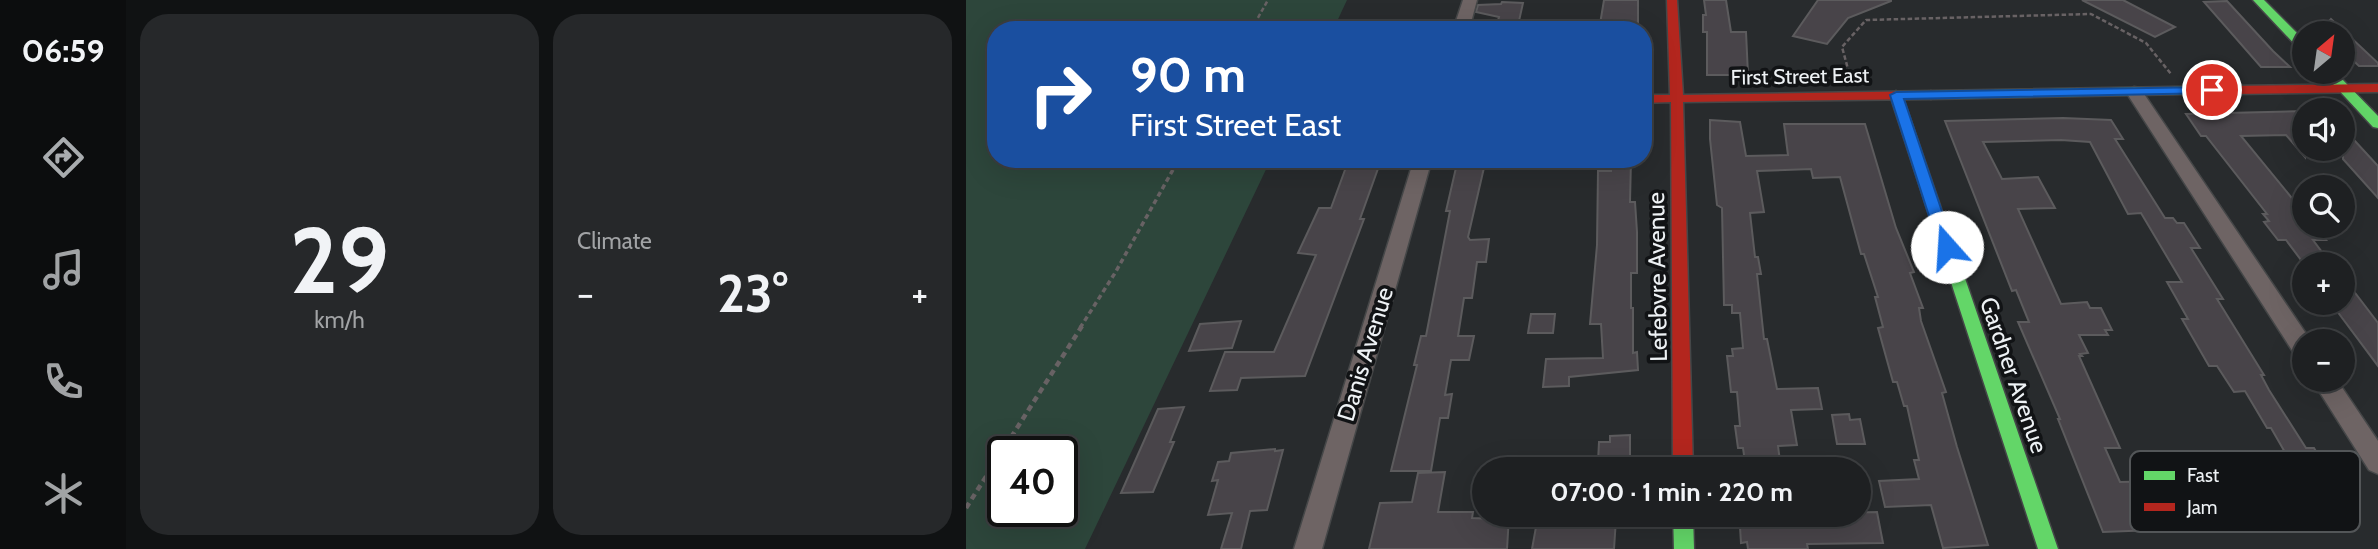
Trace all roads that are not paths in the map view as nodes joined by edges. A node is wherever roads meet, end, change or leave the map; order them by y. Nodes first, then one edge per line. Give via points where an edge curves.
1 (1470, 0) edge
2 (1672, 0) edge
3 (2258, 0) edge
4 (1464, 21) edge
5 (2292, 35) edge
6 (2339, 84) edge
7 (2378, 88) edge
8 (2344, 89) junction
9 (2134, 92) junction
10 (1896, 95) junction
11 (1652, 99) edge
12 (1677, 99) junction
13 (2378, 124) edge
14 (1420, 168) edge
15 (2292, 331) edge
16 (2332, 392) edge
17 (1683, 457) edge
18 (2378, 462) edge
19 (1683, 527) edge
20 (1308, 549) edge
21 (1684, 549) edge
22 (2048, 549) edge

1 - 4 street
2 - 12 street, Lefebvre Avenue
3 - 5 street
6 - 8 street
7 - 8 street, First Street East
8 - 9 street, First Street East
8 - 13 street
9 - 10 street, First Street East
9 - 15 street
10 - 12 street, First Street East
10 - 22 street, Gardner Avenue
11 - 12 street, First Street East
12 - 17 street, Lefebvre Avenue
14 - 20 street, Danis Avenue
16 - 18 street
19 - 21 street

